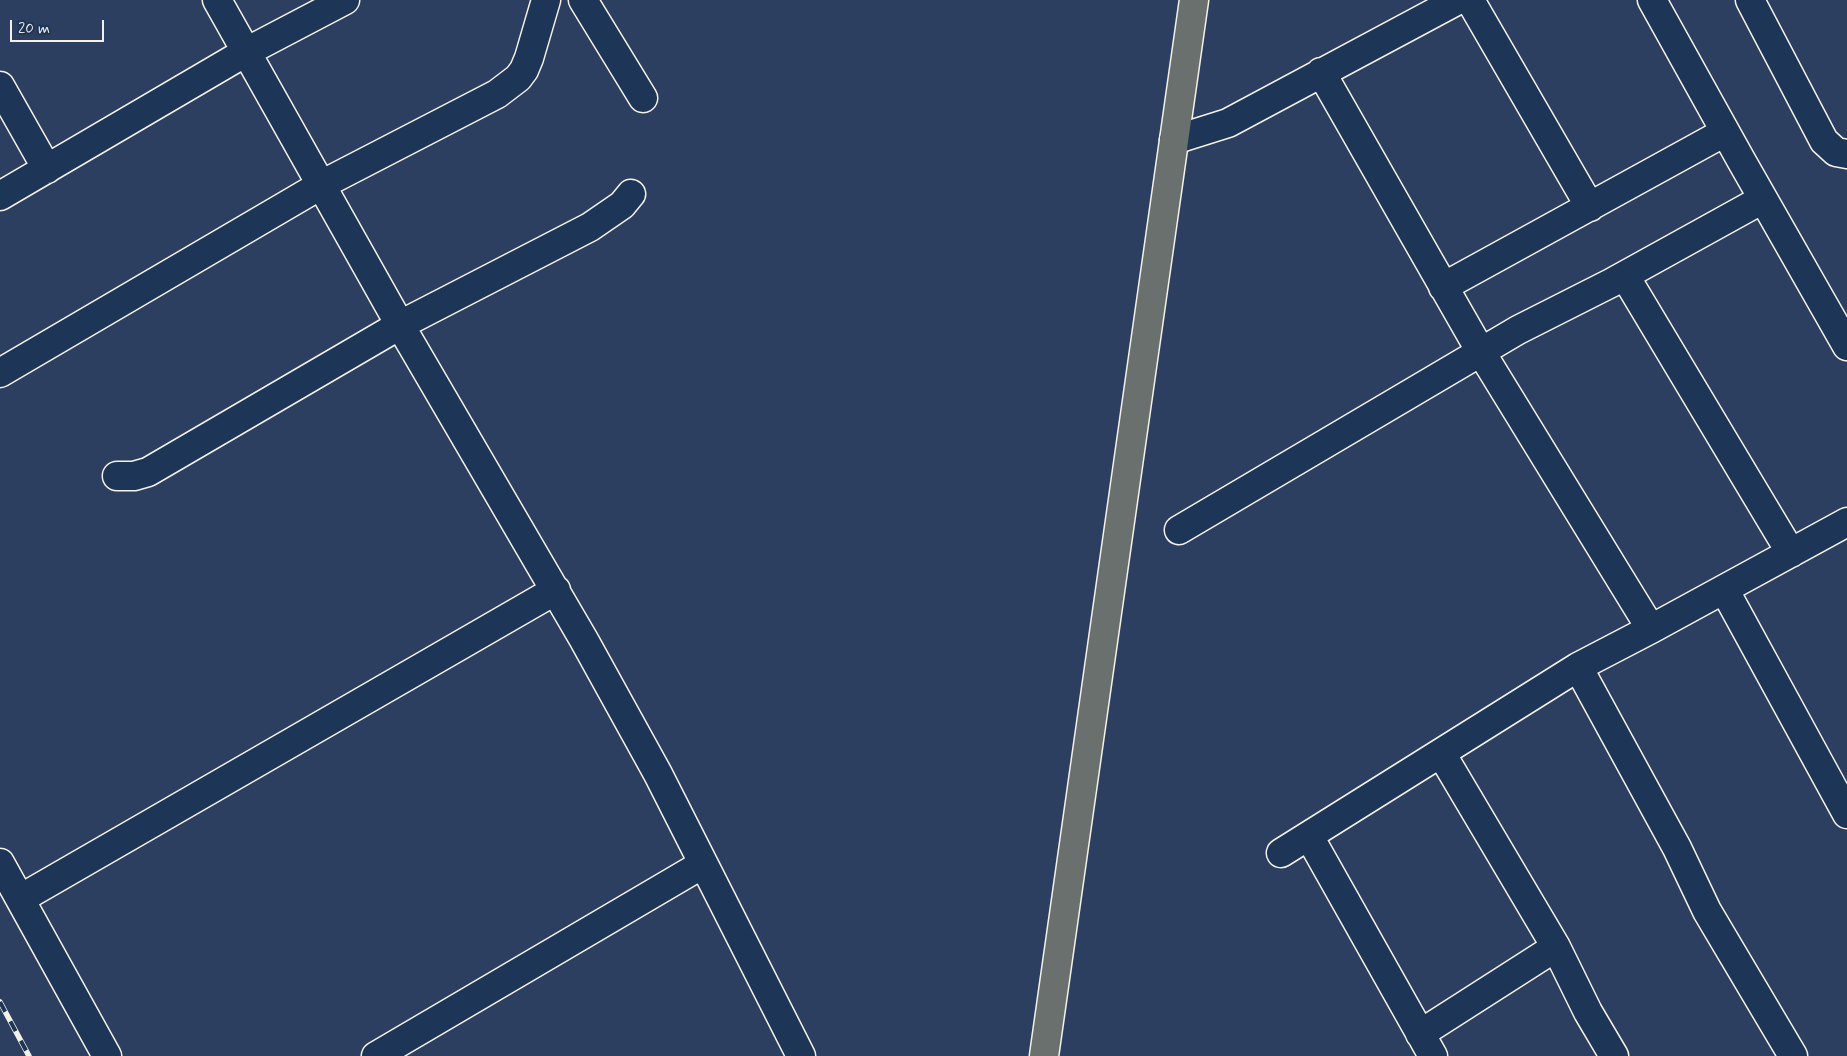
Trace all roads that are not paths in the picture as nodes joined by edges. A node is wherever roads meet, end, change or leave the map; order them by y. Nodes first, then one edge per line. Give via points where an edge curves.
1 (217, 0) edge
2 (345, 0) edge
3 (546, 0) edge
4 (583, 0) edge
5 (1194, 0) edge
6 (1458, 0) edge
7 (1470, 0) edge
8 (1652, 0) edge
9 (1750, 0) edge
10 (246, 52) junction
11 (1321, 72) junction
12 (0, 86) edge
13 (643, 98) dead end
14 (1725, 132) junction
15 (1174, 140) junction
16 (1847, 154) edge
17 (46, 169) junction
18 (321, 185) junction
19 (631, 194) dead end
20 (0, 196) edge
21 (1762, 199) junction
22 (1590, 207) junction
23 (1625, 276) junction
24 (1443, 287) junction
25 (400, 325) junction
26 (1846, 340) edge
27 (1481, 352) junction
28 (0, 372) edge
29 (117, 476) dead end
30 (1847, 522) edge
31 (1179, 530) dead end
32 (1791, 553) junction
33 (1724, 589) junction
34 (556, 590) junction
35 (1651, 629) junction
36 (1578, 667) junction
37 (1441, 753) junction
38 (1847, 814) edge
39 (1309, 836) junction
40 (1281, 853) dead end
41 (0, 863) edge
42 (703, 864) junction
43 (20, 899) junction
44 (1556, 947) junction
45 (1426, 1045) edge
46 (108, 1056) edge
47 (376, 1056) edge
48 (801, 1056) edge
49 (1044, 1056) edge
50 (1614, 1056) edge
51 (1793, 1056) edge

1 - 10 street
2 - 10 street
3 - 18 street via 530,58 509,86
4 - 13 street
5 - 15 main road
6 - 11 street
7 - 22 street
8 - 14 street
9 - 16 street via 1824,141 1836,152
10 - 17 street
10 - 18 street
11 - 15 street via 1228,123
11 - 24 street
12 - 17 street
14 - 21 street
14 - 22 street
15 - 49 main road
17 - 20 street
18 - 25 street
18 - 28 street
19 - 25 street via 622,205 590,227
21 - 23 street
21 - 26 street
22 - 24 street
23 - 27 street
23 - 32 street
24 - 27 street
25 - 29 street via 148,472
25 - 34 street
27 - 31 street
27 - 35 street
30 - 32 street
32 - 33 street
33 - 35 street
33 - 38 street
34 - 42 street via 658,774
34 - 43 street
35 - 36 street
36 - 37 street
36 - 51 street via 1677,848 1707,911
37 - 39 street
37 - 44 street
39 - 40 street
39 - 45 street
41 - 43 street
42 - 47 street
42 - 48 street
43 - 46 street
44 - 45 street
44 - 50 street

